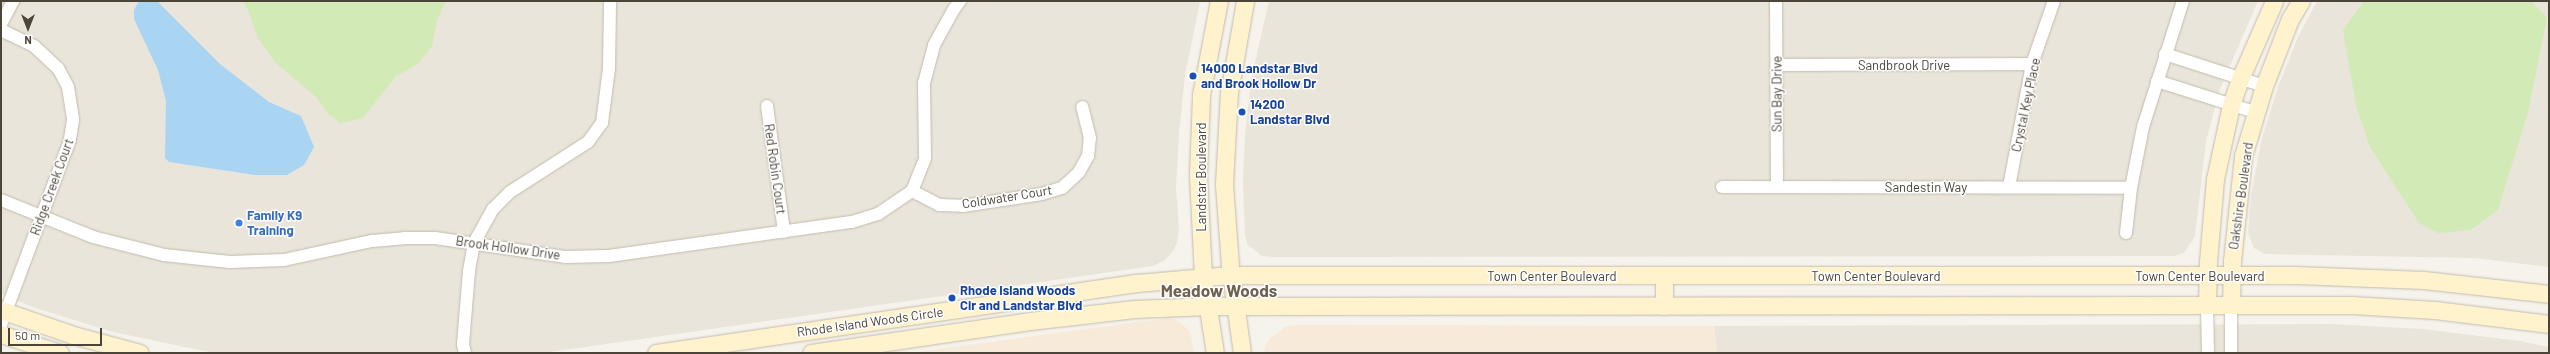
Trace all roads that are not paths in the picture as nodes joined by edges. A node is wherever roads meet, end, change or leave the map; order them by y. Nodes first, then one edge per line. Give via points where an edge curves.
1 (13, 1) edge
2 (610, 1) edge
3 (960, 1) edge
4 (1219, 1) edge
5 (1245, 1) edge
6 (1776, 1) edge
7 (2054, 1) edge
8 (2183, 1) edge
9 (2274, 1) edge
10 (2301, 1) edge
11 (1, 24) edge
12 (1, 30) edge
13 (2165, 54) junction
14 (2032, 64) junction
15 (1777, 65) junction
16 (2240, 78) junction
17 (2157, 81) junction
18 (2264, 86) junction
19 (2231, 105) junction
20 (766, 106) dead end
21 (1082, 107) dead end
22 (2255, 112) junction
23 (1722, 186) dead end
24 (1777, 186) junction
25 (2009, 187) junction
26 (2131, 188) junction
27 (912, 191) junction
28 (1, 200) edge
29 (42, 217) junction
30 (784, 232) junction
31 (2126, 233) dead end
32 (474, 243) junction
33 (1231, 275) junction
34 (1664, 276) junction
35 (2208, 276) junction
36 (2232, 276) junction
37 (1203, 278) junction
38 (2549, 294) edge
39 (2208, 305) junction
40 (2231, 305) junction
41 (1208, 306) junction
42 (1235, 306) junction
43 (1664, 306) junction
44 (3, 316) edge
45 (2549, 324) edge
46 (1, 334) edge
47 (60, 353) edge
48 (140, 353) edge
49 (465, 353) edge
50 (656, 353) edge
51 (812, 353) edge
52 (1215, 353) edge
53 (1242, 353) edge
54 (2208, 353) edge
55 (2231, 353) edge

1 - 11 street
2 - 32 street via 609,68 602,123 588,142 510,192 493,209
3 - 27 street via 934,45 924,83 925,158
4 - 37 main road, Landstar Boulevard via 1201,95 1198,174
5 - 33 main road, Landstar Boulevard via 1228,93 1224,184
6 - 15 street, Sun Bay Drive
7 - 14 street, Crystal Key Place
8 - 13 street
9 - 16 main road, Oakshire Boulevard
10 - 18 main road, Oakshire Boulevard via 2290,19
12 - 29 street, Ridge Creek Court via 34,46 50,59 64,77 71,97 73,120 70,140
13 - 16 street
13 - 17 street
14 - 15 street, Sandbrook Drive
14 - 25 street, Crystal Key Place
15 - 24 street, Sun Bay Drive
16 - 18 street
16 - 19 main road, Oakshire Boulevard
17 - 19 street
17 - 26 street via 2143,127
18 - 22 main road, Oakshire Boulevard
19 - 22 street
19 - 35 main road, Oakshire Boulevard via 2215,180
20 - 30 street, Red Robin Court
21 - 27 street, Coldwater Court via 1090,138 1088,156 1079,172 1062,188 1042,194 962,206 939,205
22 - 36 main road, Oakshire Boulevard via 2243,156
23 - 24 street, Sandestin Way
24 - 25 street, Sandestin Way
25 - 26 street, Sandestin Way
26 - 31 street
27 - 30 street, Brook Hollow Drive via 872,216 852,222
28 - 29 street, Brook Hollow Drive
29 - 32 street, Brook Hollow Drive via 93,237 164,255 230,262 284,260 372,240 435,238
29 - 44 street, Ridge Creek Court
30 - 32 street, Brook Hollow Drive via 609,256 565,257
32 - 49 street via 468,279 463,344
33 - 34 main road, Town Center Boulevard
33 - 37 main road, Town Center Boulevard
33 - 42 main road, Landstar Boulevard
34 - 35 main road, Town Center Boulevard
34 - 43 main road
35 - 36 main road, Town Center Boulevard
35 - 39 main road, Oakshire Boulevard
36 - 38 main road, Town Center Boulevard via 2348,276 2423,280
36 - 40 main road, Oakshire Boulevard
37 - 41 main road, Landstar Boulevard
37 - 50 main road, Rhode Island Woods Circle via 1136,283
39 - 40 main road
39 - 43 main road
39 - 54 street
40 - 45 main road via 2352,305 2435,310
40 - 55 street
41 - 42 main road
41 - 51 main road, Rhode Island Woods Circle via 1134,309 1030,321
41 - 52 main road, Landstar Boulevard
42 - 43 main road
42 - 53 main road, Landstar Boulevard
44 - 48 main road
46 - 47 main road

